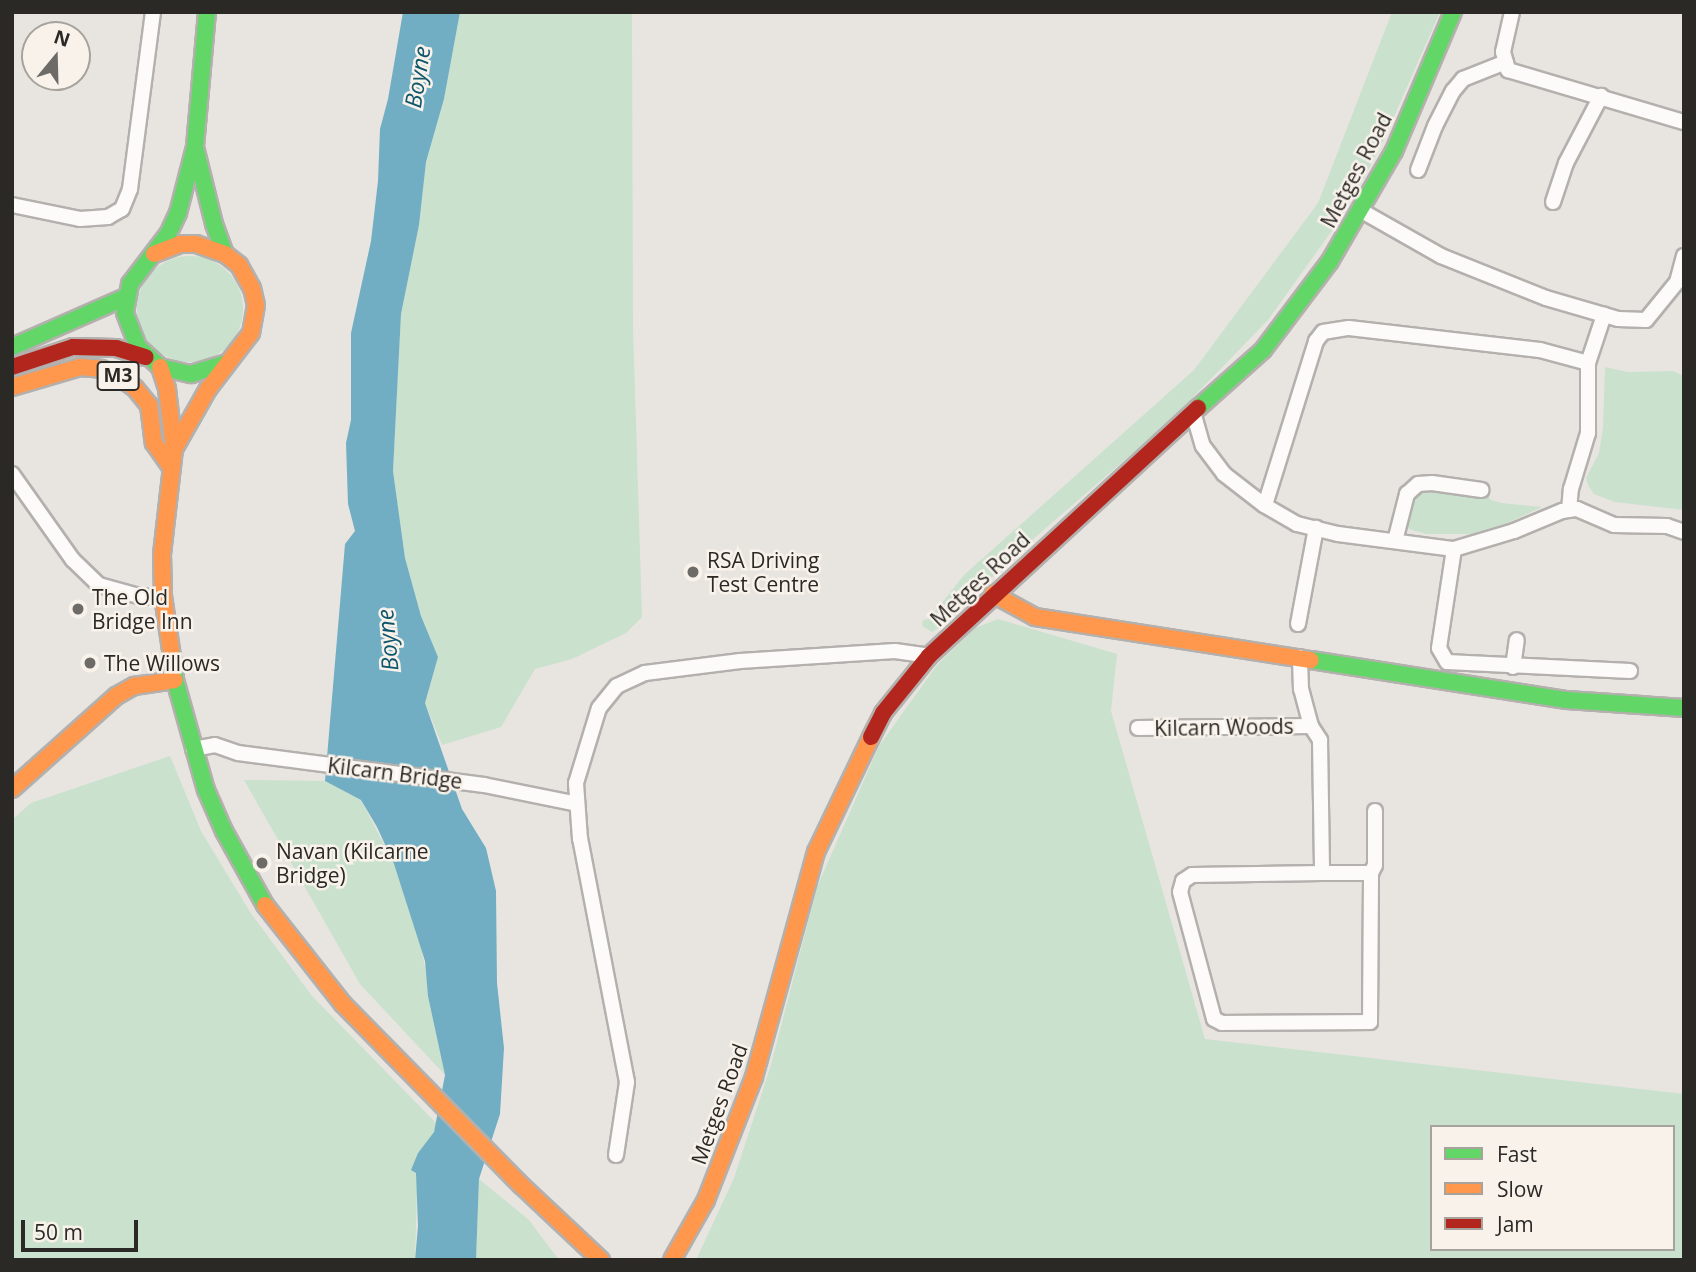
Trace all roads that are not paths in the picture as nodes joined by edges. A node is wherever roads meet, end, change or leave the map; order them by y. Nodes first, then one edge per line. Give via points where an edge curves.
1 (153, 12) edge
2 (206, 12) edge
3 (1453, 12) edge
4 (1511, 12) edge
5 (1506, 62) junction
6 (1601, 96) junction
7 (1684, 122) edge
8 (195, 147) junction
9 (1418, 170) dead end
10 (1553, 202) dead end
11 (12, 205) edge
12 (1360, 210) junction
13 (225, 254) junction
14 (153, 255) junction
15 (1684, 256) edge
16 (1680, 282) edge
17 (126, 297) junction
18 (1604, 315) junction
19 (12, 347) edge
20 (153, 362) junction
21 (227, 363) junction
22 (1588, 363) junction
23 (12, 367) edge
24 (12, 387) edge
25 (1194, 412) junction
26 (174, 449) junction
27 (171, 467) junction
28 (12, 474) edge
29 (1482, 489) dead end
30 (1265, 505) junction
31 (1569, 510) junction
32 (1316, 528) junction
33 (1684, 532) edge
34 (1395, 541) junction
35 (1454, 549) junction
36 (993, 594) junction
37 (163, 596) junction
38 (1298, 624) dead end
39 (1517, 640) dead end
40 (929, 656) junction
41 (1300, 657) junction
42 (1513, 667) junction
43 (1630, 671) dead end
44 (175, 680) junction
45 (1684, 708) edge
46 (1311, 726) junction
47 (1138, 728) dead end
48 (193, 749) junction
49 (12, 789) edge
50 (577, 804) junction
51 (1375, 811) dead end
52 (1322, 873) junction
53 (1371, 873) junction
54 (615, 1155) dead end
55 (521, 1185) junction
56 (582, 1260) edge
57 (601, 1260) edge
58 (672, 1260) edge

1 - 11 street via 130,189 122,209 108,217 80,219
2 - 8 main road
3 - 12 main road, Metges Road via 1394,151
4 - 5 street via 1503,52
5 - 6 street via 1508,70
5 - 9 street via 1463,79 1453,91
6 - 7 street
6 - 10 street via 1566,163
8 - 13 main road
8 - 14 main road via 178,214
12 - 18 street via 1441,256 1546,298
12 - 25 main road, Metges Road via 1330,261 1263,350
13 - 14 main road via 180,244
13 - 21 main road via 239,265 256,305 251,333
14 - 17 main road via 140,267
15 - 16 street
16 - 18 street via 1646,320
17 - 19 main road
17 - 20 main road via 131,336
18 - 22 street
20 - 21 main road via 191,374
20 - 23 main road, M3 via 116,348 73,347
20 - 26 main road via 167,389
21 - 26 main road
22 - 30 street via 1526,348 1349,328 1323,332 1316,341
22 - 31 street via 1588,433
24 - 27 main road, M3 via 80,367 117,375 149,405 154,443
25 - 30 street via 1203,446 1224,474
25 - 36 main road, Metges Road
26 - 27 main road
27 - 37 main road via 163,530
28 - 37 street via 73,559 99,585 142,597
29 - 34 street via 1418,484 1407,494
30 - 32 street via 1297,524
31 - 33 street via 1614,525 1667,526
31 - 35 street
32 - 34 street
32 - 38 street
34 - 35 street
35 - 42 street via 1439,648 1447,663
36 - 40 main road, Metges Road
36 - 41 main road via 1035,617
37 - 44 main road
39 - 42 street
40 - 50 street via 883,652 740,661 645,673 617,686 599,708 576,783
40 - 58 main road, Metges Road via 883,713 816,852 754,1077 706,1200
41 - 45 main road via 1567,700
41 - 46 street, Kilcarn Woods via 1301,689
42 - 43 street
44 - 48 main road
44 - 49 main road via 134,686 116,696
46 - 47 street, Kilcarn Woods
46 - 52 street, Kilcarn Woods via 1320,740
48 - 50 street, Kilcarn Bridge via 215,745 238,753 475,783
48 - 55 main road via 223,831 255,891 312,967 391,1055
50 - 54 street via 627,1082
51 - 53 street
52 - 53 street
52 - 53 street via 1192,876 1183,881 1180,892 1214,1019 1222,1023 1370,1023
55 - 56 main road
55 - 57 main road

